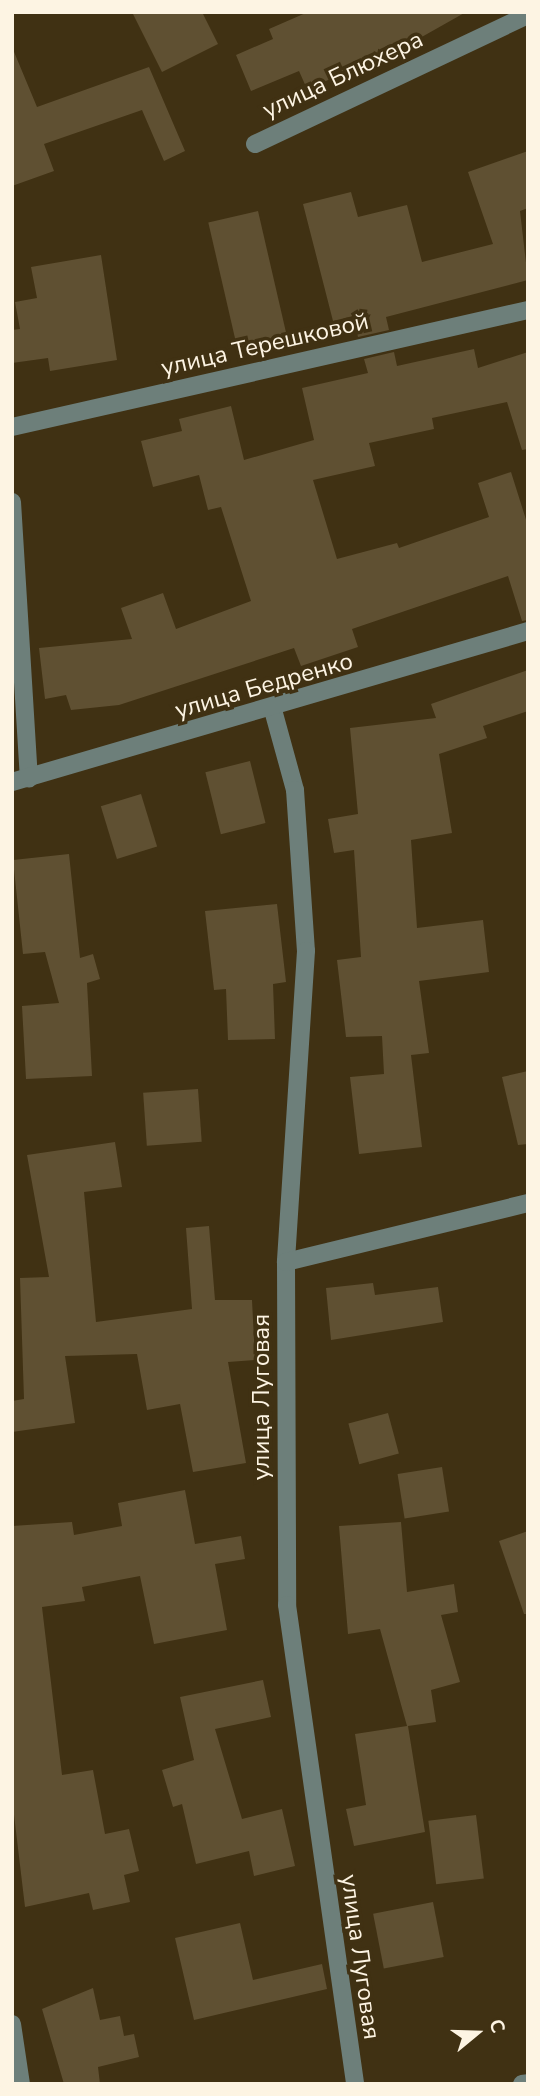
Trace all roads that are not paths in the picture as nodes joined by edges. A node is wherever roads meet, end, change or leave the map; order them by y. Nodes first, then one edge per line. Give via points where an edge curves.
1 (528, 15) edge
2 (255, 144) dead end
3 (528, 310) edge
4 (12, 427) edge
5 (12, 502) edge
6 (528, 631) edge
7 (273, 710) junction
8 (21, 780) edge
9 (528, 1203) edge
10 (286, 1262) junction
11 (12, 2024) edge
12 (528, 2083) edge
13 (21, 2084) edge
14 (355, 2084) edge
15 (522, 2084) edge

1 - 2 street, улица Блюхера
3 - 4 street, улица Терешковой
5 - 8 street
6 - 7 street, улица Бедренко
7 - 8 street, улица Бедренко
7 - 10 street, улица Луговая via 295,790 306,951
9 - 10 street
10 - 14 street, улица Луговая via 287,1605
11 - 13 street
12 - 15 street

